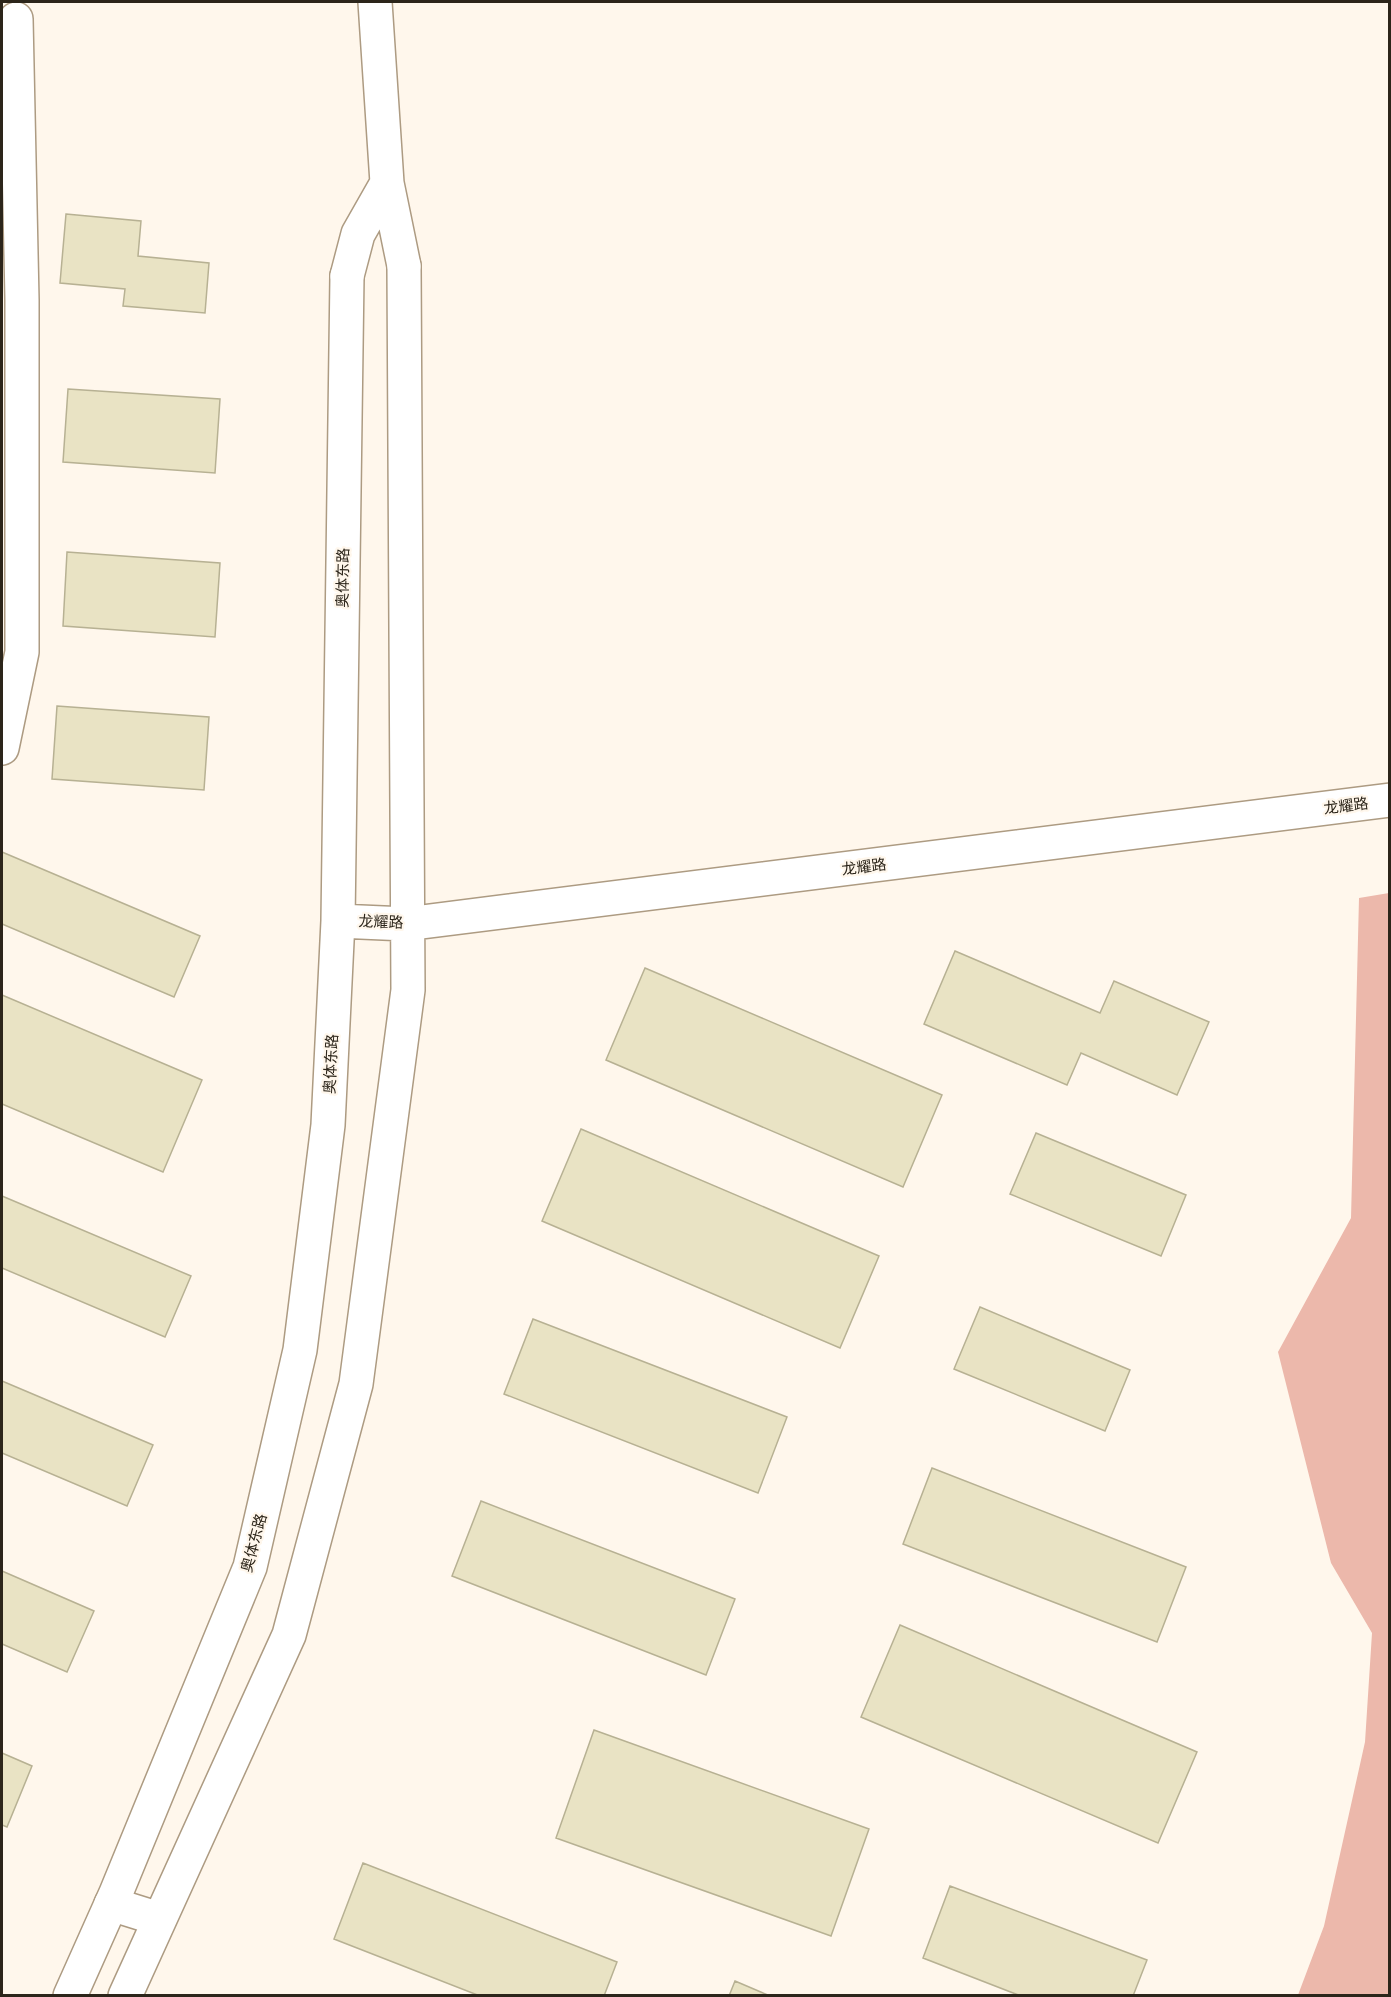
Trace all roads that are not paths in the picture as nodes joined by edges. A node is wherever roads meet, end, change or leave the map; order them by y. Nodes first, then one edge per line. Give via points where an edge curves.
1 (375, 2) edge
2 (16, 19) dead end
3 (387, 183) junction
4 (2, 748) edge
5 (1389, 800) edge
6 (338, 921) junction
7 (406, 924) junction
8 (111, 1904) junction
9 (159, 1919) junction
10 (70, 1995) edge
11 (124, 1995) edge

1 - 3 main road
2 - 4 main road via 22,300 22,652
3 - 6 main road, 奥体东路 via 358,234 347,276
3 - 7 main road via 404,266
5 - 7 main road, 龙耀路
6 - 7 main road, 龙耀路
6 - 8 main road, 奥体东路 via 328,1125 298,1361 250,1567
7 - 9 main road via 408,990 356,1384 289,1635
8 - 9 main road
8 - 10 main road, 奥体东路
9 - 11 main road

